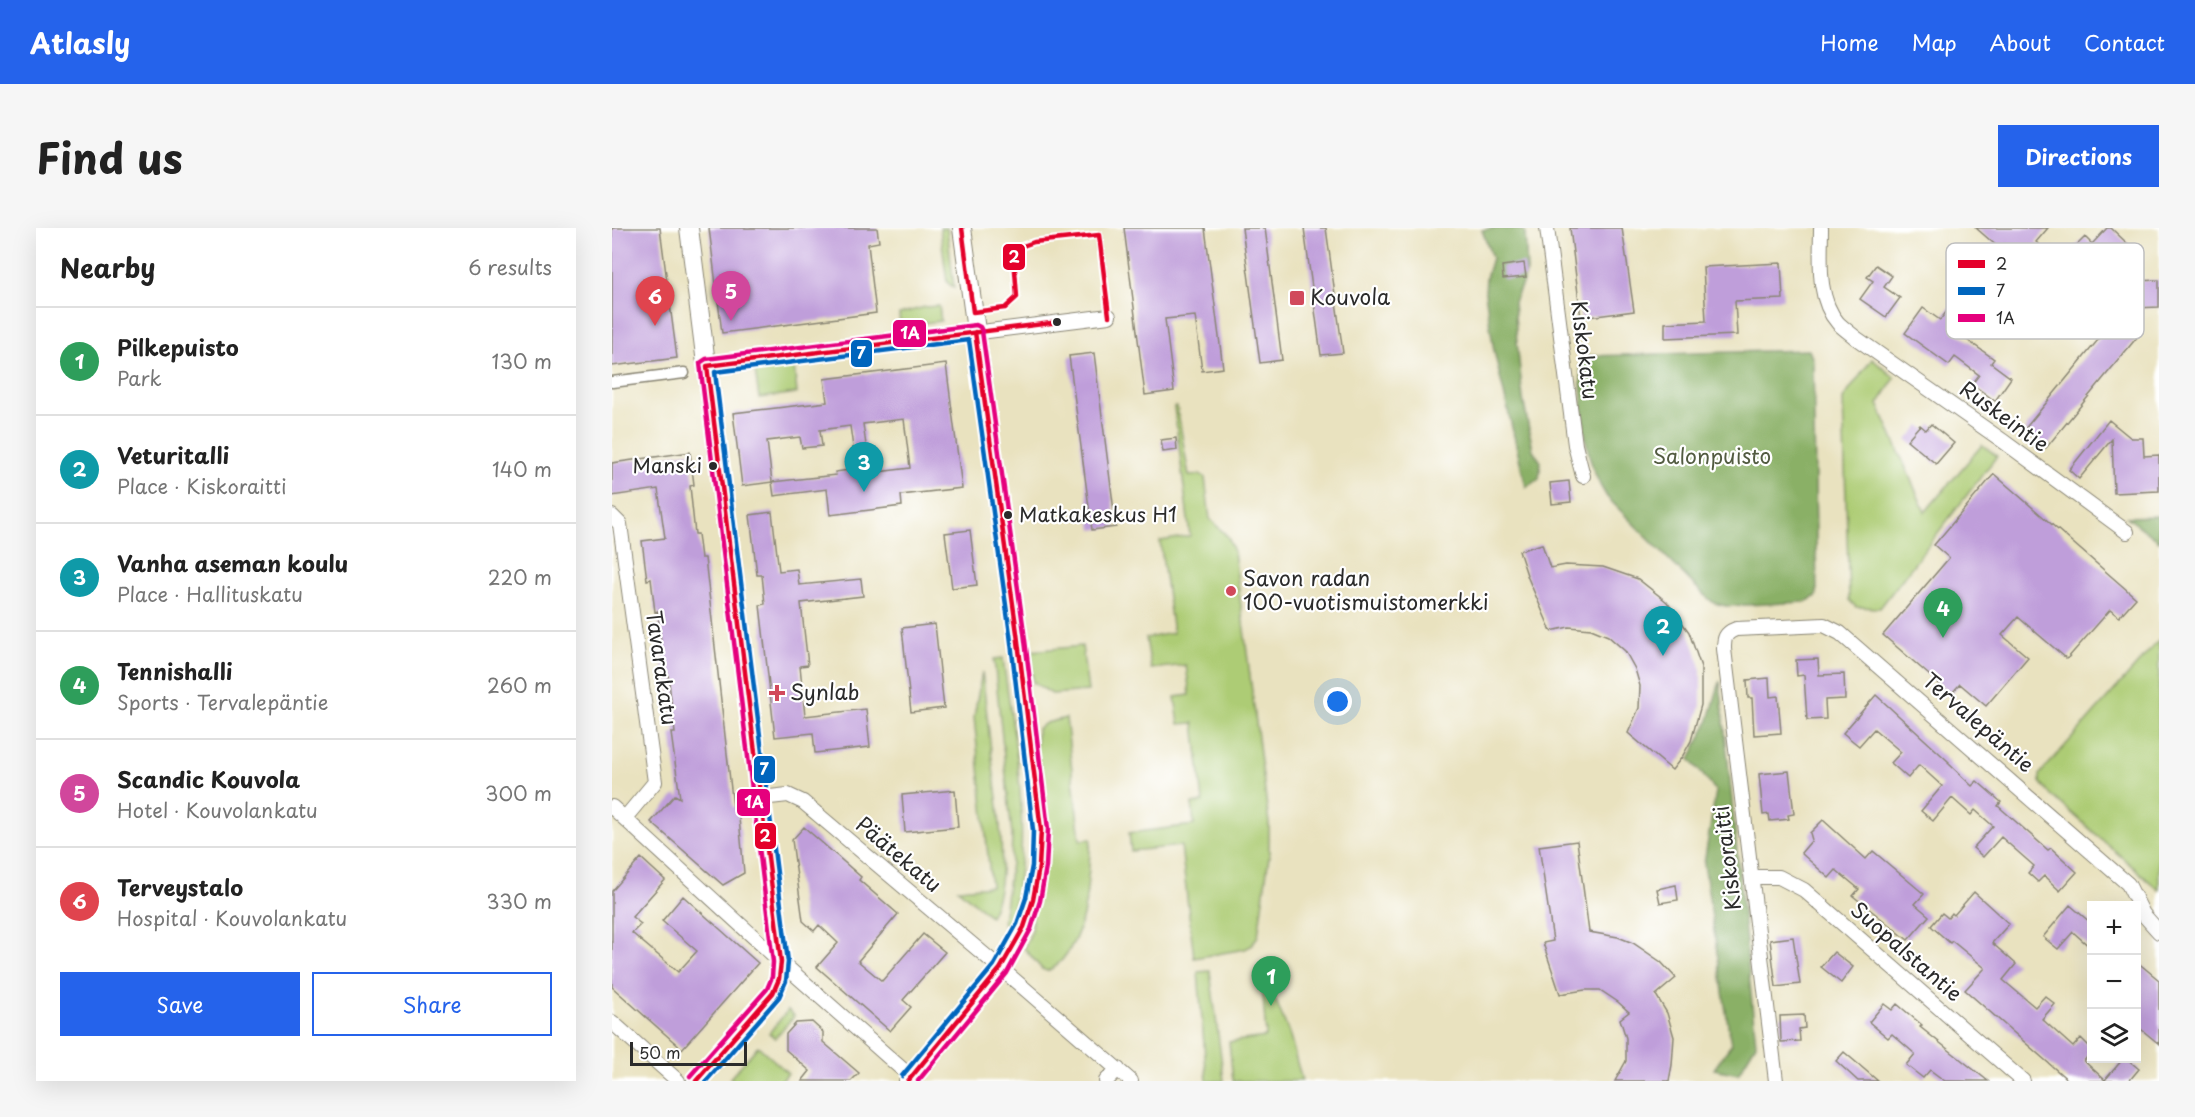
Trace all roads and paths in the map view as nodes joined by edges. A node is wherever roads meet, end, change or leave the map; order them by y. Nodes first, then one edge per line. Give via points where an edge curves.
1 (689, 228) edge
2 (962, 228) edge
3 (1547, 228) edge
4 (1821, 228) edge
5 (1109, 316) dead end
6 (975, 332) junction
7 (707, 366) junction
8 (684, 373) dead end
9 (612, 382) edge
10 (1583, 476) dead end
11 (612, 516) edge
12 (2127, 532) dead end
13 (1729, 632) joint
14 (761, 798) junction
15 (612, 807) edge
16 (625, 818) junction
17 (1752, 877) junction
18 (2159, 932) edge
19 (781, 962) junction
20 (1000, 969) junction
21 (612, 1022) edge
22 (1118, 1069) junction
23 (910, 1079) edge
24 (678, 1081) edge
25 (696, 1081) edge
26 (1107, 1081) edge
27 (1131, 1081) edge
28 (1776, 1081) edge
29 (2023, 1081) edge

1 - 7 street
2 - 6 street
3 - 10 street, Kiskokatu via 1575,445
4 - 12 street, Ruskeintie via 1822,284 1829,310 1838,323
5 - 6 street
6 - 7 street
6 - 20 street via 1041,830 1033,900 1024,927
7 - 14 street
8 - 9 street
11 - 16 street, Tavarakatu via 620,524 655,782
13 - 17 street, Kiskoraitti via 1724,638 1724,649
13 - 18 street, Tervalepäntie via 1824,626 1840,633 2128,884 2143,914
14 - 19 street
14 - 20 street, Päätekatu via 788,795 803,802
15 - 16 street
16 - 19 street
17 - 28 street, Kiskoraitti
17 - 29 street, Suopalstantie via 1779,877 1804,890
19 - 23 street
19 - 25 street via 773,993
20 - 22 street, Päätekatu
20 - 23 street
21 - 24 street
22 - 26 street
22 - 27 street, Päätekatu

